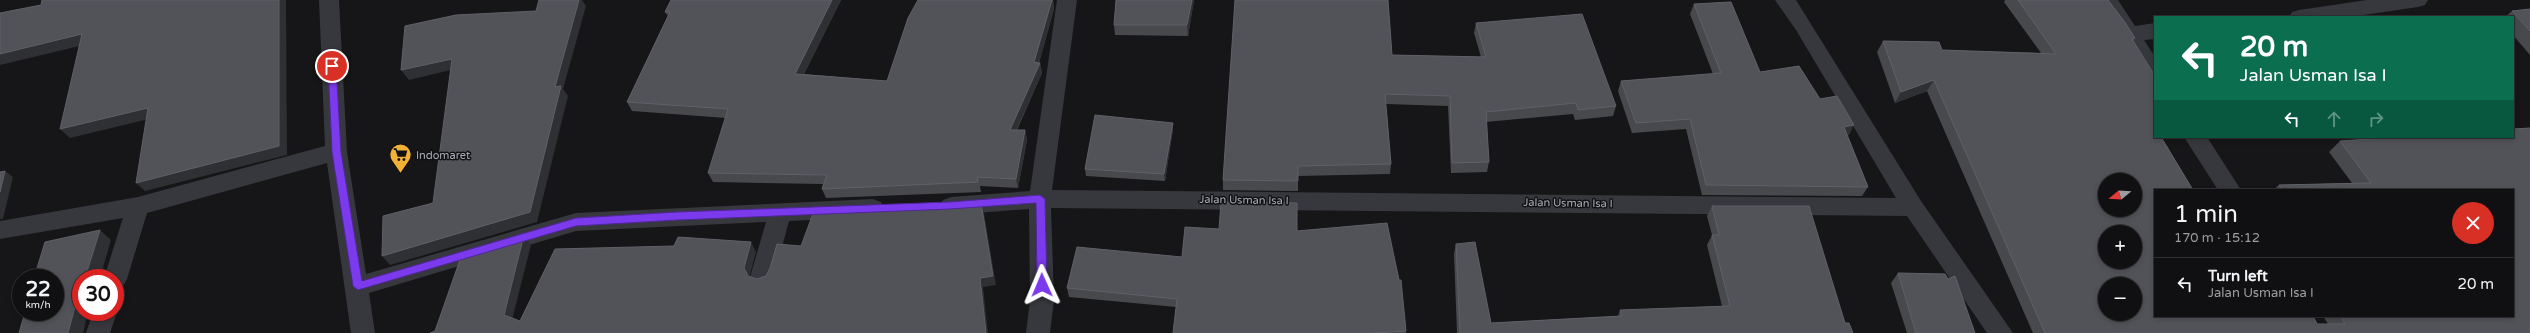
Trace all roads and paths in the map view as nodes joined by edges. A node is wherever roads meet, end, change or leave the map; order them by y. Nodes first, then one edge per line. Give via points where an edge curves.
1 (330, 0) edge
2 (1067, 0) edge
3 (1785, 0) edge
4 (2108, 0) edge
5 (2418, 0) edge
6 (2306, 16) edge
7 (2154, 31) edge
8 (2130, 34) junction
9 (2154, 72) edge
10 (2197, 138) edge
11 (336, 152) junction
12 (2229, 189) edge
13 (1040, 199) junction
14 (138, 206) junction
15 (927, 206) edge
16 (1914, 206) junction
17 (896, 208) edge
18 (780, 211) junction
19 (0, 230) edge
20 (118, 269) edge
21 (762, 277) edge
22 (358, 286) junction
23 (102, 321) edge
24 (98, 333) edge
25 (363, 333) edge
26 (1038, 333) edge
27 (2001, 333) edge

1 - 11 street
2 - 13 street
3 - 16 street
4 - 8 street
5 - 6 street
7 - 8 street
8 - 9 street
10 - 12 street
11 - 14 street
11 - 22 street
13 - 15 street, Jalan Usman Isa I
13 - 16 street, Jalan Usman Isa I
13 - 26 street via 1042,300
14 - 19 street
14 - 20 street
16 - 27 street
17 - 18 street
18 - 21 street
18 - 22 street via 576,222
22 - 25 street
23 - 24 street

